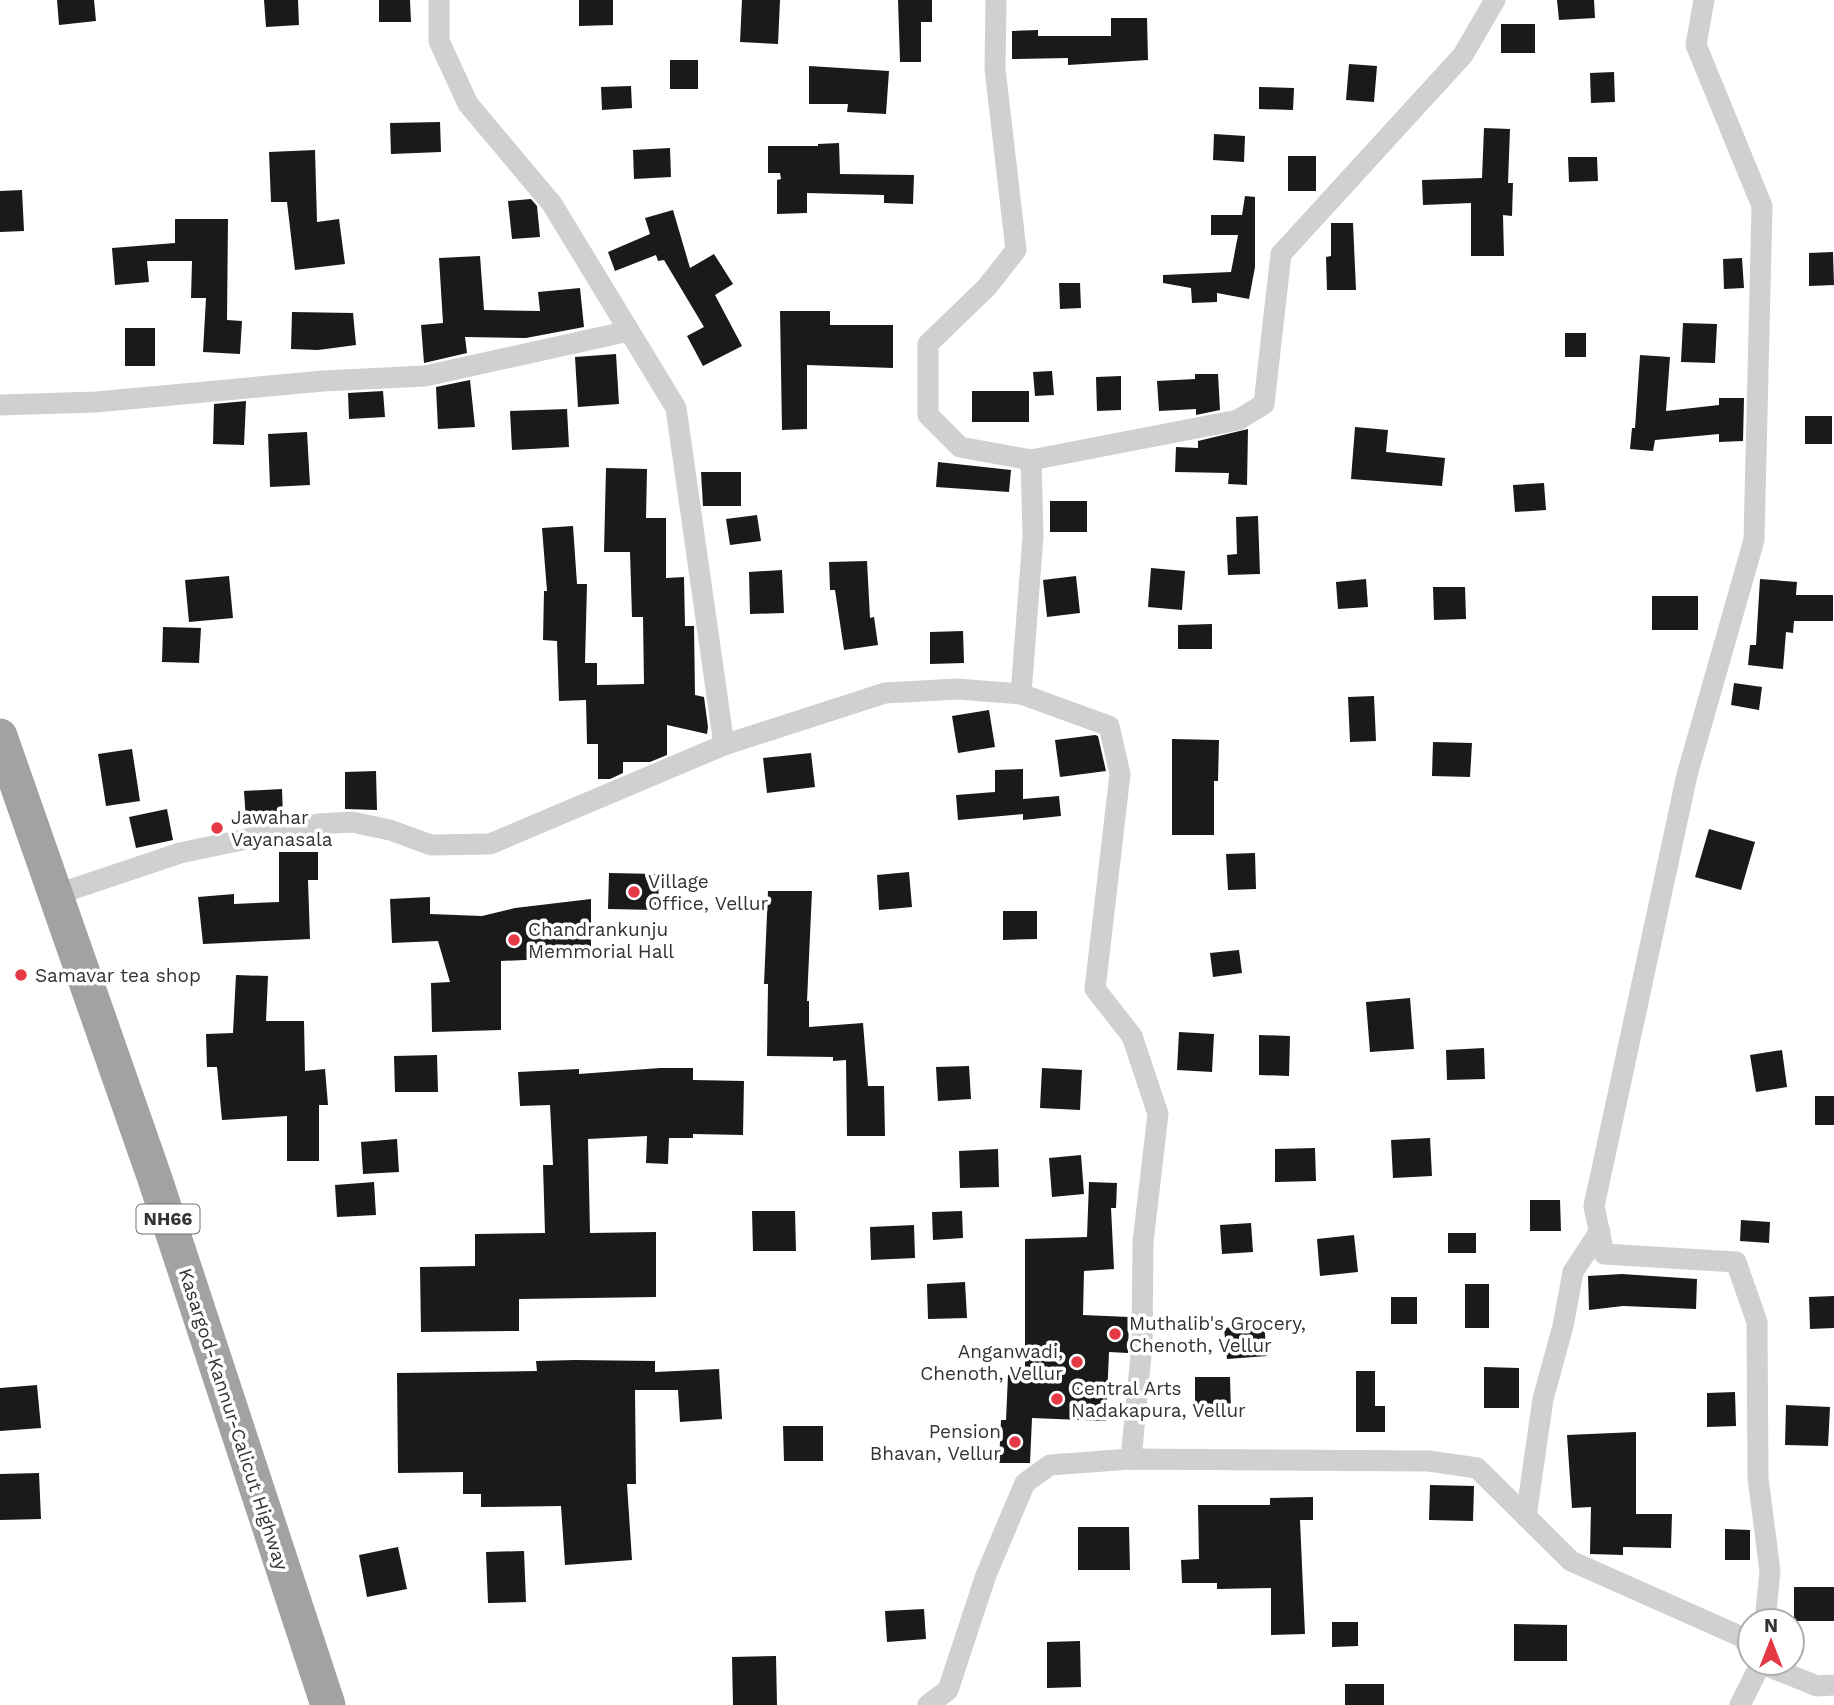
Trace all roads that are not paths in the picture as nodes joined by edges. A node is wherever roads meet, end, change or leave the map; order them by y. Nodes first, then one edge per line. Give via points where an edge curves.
1 (439, 0) edge
2 (996, 0) edge
3 (1496, 0) edge
4 (1704, 0) edge
5 (629, 331) junction
6 (0, 405) edge
7 (1031, 460) junction
8 (1021, 694) junction
9 (0, 736) edge
10 (724, 745) junction
11 (55, 895) junction
12 (1600, 1231) junction
13 (1131, 1459) junction
14 (1526, 1517) junction
15 (1766, 1607) edge
16 (1736, 1634) edge
17 (1754, 1677) edge
18 (1795, 1677) edge
19 (1834, 1685) edge
20 (328, 1705) edge
21 (928, 1705) edge
22 (1740, 1705) edge

1 - 5 street via 439,41 468,104 552,204
2 - 7 street via 995,69 1016,250 928,344 928,415 960,447
3 - 7 street via 1463,55 1281,254 1264,404 1238,420
4 - 12 street via 1696,45 1762,206 1754,540 1687,775 1653,923 1594,1206
5 - 6 street via 425,376 96,402
5 - 10 street via 676,408
7 - 8 street via 1033,536
8 - 10 street via 957,689 885,693
8 - 13 street via 1109,726 1120,774 1095,989 1132,1036 1158,1114 1143,1242 1142,1345
9 - 11 highway, Kasargod-Kannur-Calicut Highway / NH66
10 - 11 street via 489,844 431,845 352,822 318,824 180,853
11 - 20 highway, Kasargod-Kannur-Calicut Highway / NH66 via 155,1179
12 - 14 street via 1573,1272 1543,1399
12 - 15 street via 1604,1254 1736,1262 1757,1321 1758,1478 1770,1571
13 - 14 street via 1429,1461 1477,1468
13 - 21 street via 1050,1465 1026,1483 986,1575 948,1690
14 - 16 street via 1571,1561
17 - 22 street
18 - 19 street via 1817,1686

